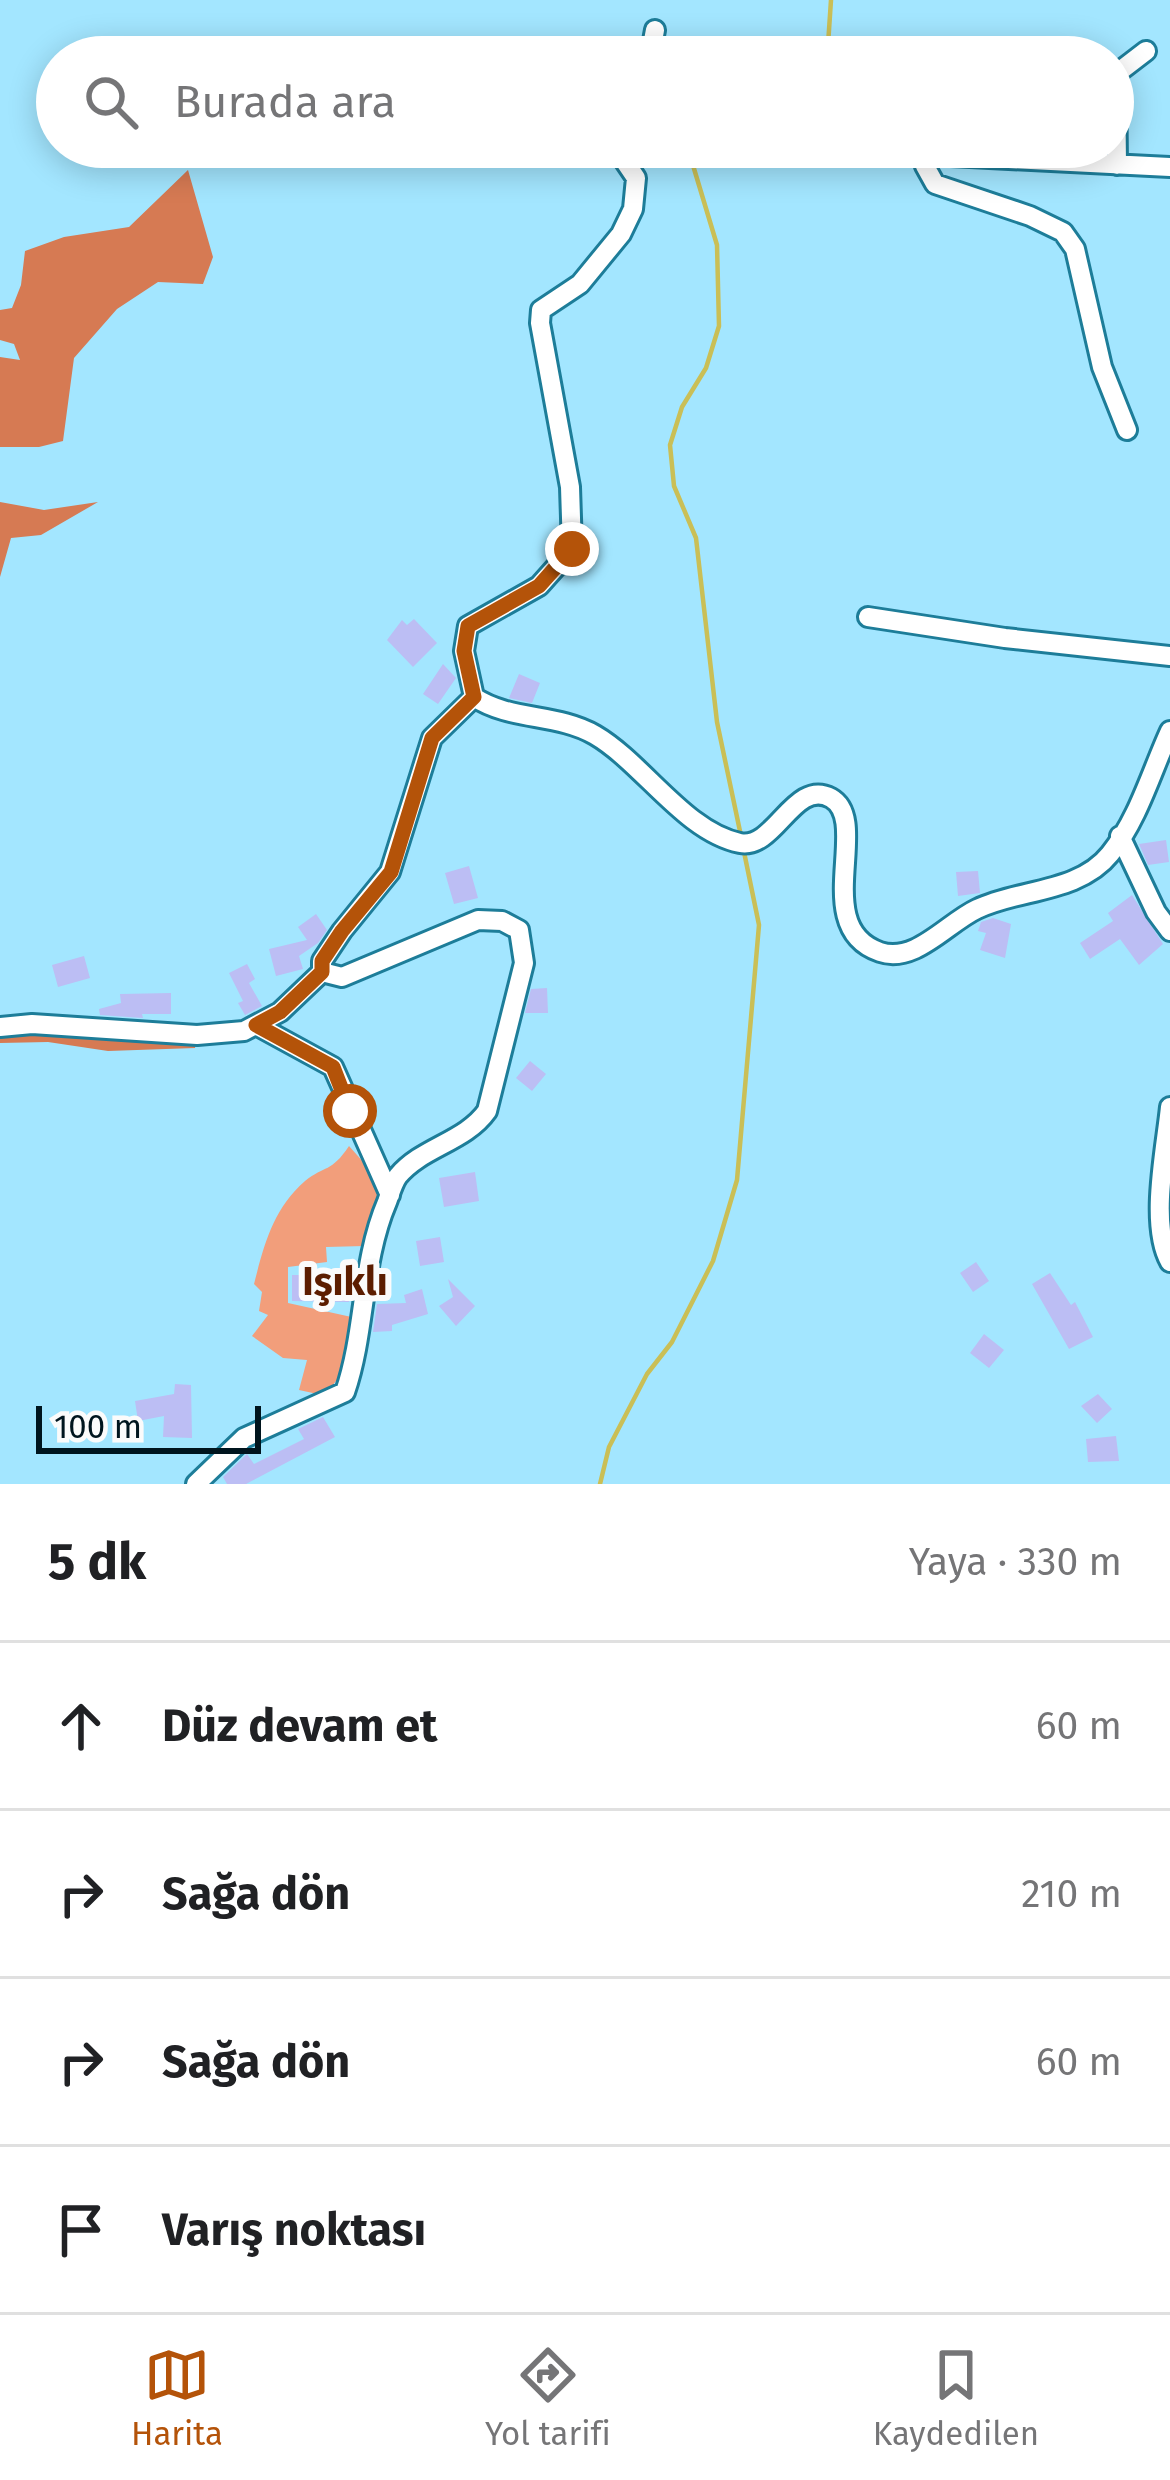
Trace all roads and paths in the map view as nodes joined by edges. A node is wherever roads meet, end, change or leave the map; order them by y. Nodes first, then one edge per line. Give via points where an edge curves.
1 (655, 30) dead end
2 (654, 36) edge
3 (1145, 51) dead end
4 (1134, 60) edge
5 (1134, 166) edge
6 (1170, 167) edge
7 (629, 168) edge
8 (926, 168) edge
9 (1127, 430) dead end
10 (868, 617) dead end
11 (1170, 656) edge
12 (474, 697) junction
13 (1170, 731) edge
14 (1120, 836) junction
15 (1170, 931) edge
16 (322, 972) junction
17 (256, 1025) junction
18 (0, 1027) edge
19 (1170, 1107) edge
20 (390, 1195) junction
21 (1170, 1262) edge
22 (196, 1484) edge

1 - 2 street
3 - 4 street
5 - 6 street
7 - 12 street via 633,208 622,234 580,284 541,310 572,549 539,586 468,626 464,651
8 - 9 street via 935,184 1063,232 1075,249 1102,367
10 - 11 street
12 - 14 street via 596,736 715,836 747,845 797,803 829,797 844,823 845,913 856,938 882,953 909,952 978,908 1094,869
12 - 16 street via 432,738 391,872 342,931
13 - 14 street
14 - 15 street
16 - 17 street
16 - 20 street via 342,977 478,920 519,930 524,963 487,1111 474,1129 398,1177
17 - 18 street via 197,1035
17 - 20 street via 333,1067
19 - 21 street via 1160,1208
20 - 22 street via 370,1253 345,1392 244,1438

